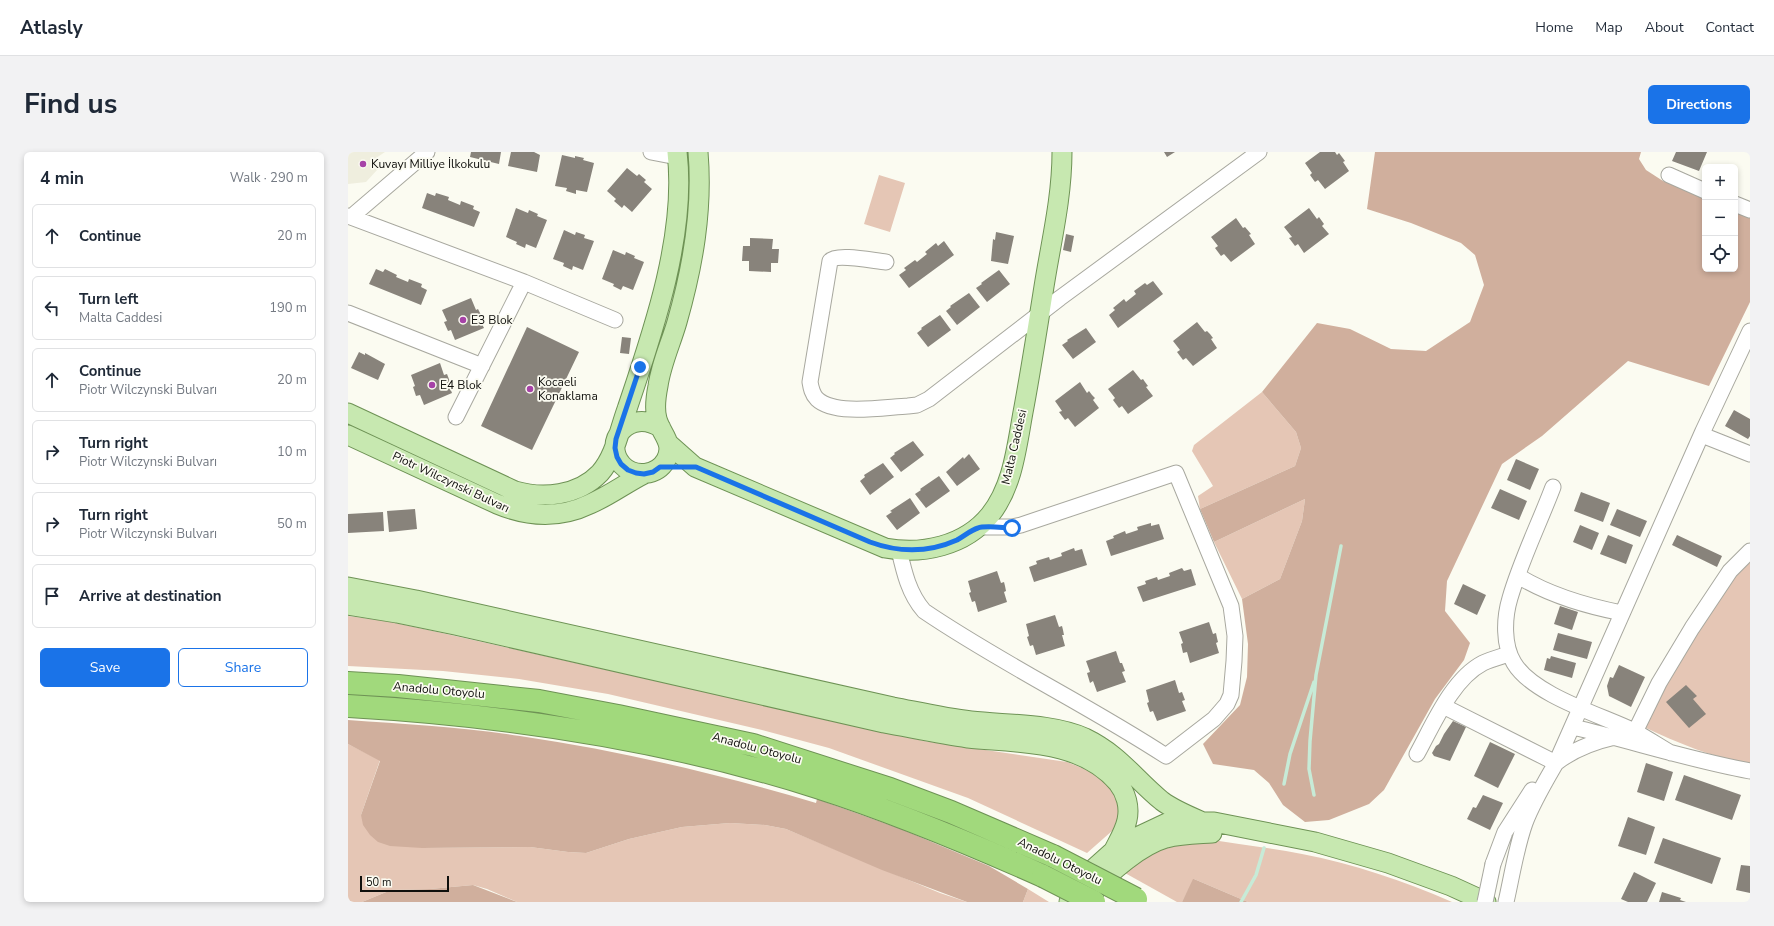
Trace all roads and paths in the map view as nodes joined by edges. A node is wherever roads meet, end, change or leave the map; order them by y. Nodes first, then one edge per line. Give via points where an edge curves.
1 (427, 152) edge
2 (651, 152) edge
3 (698, 152) edge
4 (1062, 152) edge
5 (1259, 152) edge
6 (677, 155) edge
7 (1669, 176) dead end
8 (1702, 190) edge
9 (1738, 205) edge
10 (1750, 210) edge
11 (350, 216) edge
12 (886, 262) dead end
13 (524, 282) junction
14 (348, 313) edge
15 (1039, 315) junction
16 (615, 320) dead end
17 (1750, 331) edge
18 (482, 366) junction
19 (348, 413) edge
20 (456, 417) dead end
21 (348, 435) edge
22 (1702, 435) junction
23 (665, 436) junction
24 (616, 439) junction
25 (1750, 454) edge
26 (696, 467) junction
27 (652, 471) junction
28 (1553, 487) dead end
29 (979, 527) junction
30 (899, 550) junction
31 (1750, 551) edge
32 (1518, 576) junction
33 (348, 587) edge
34 (348, 605) edge
35 (1622, 613) junction
36 (1509, 654) junction
37 (348, 683) edge
38 (348, 706) edge
39 (1443, 706) junction
40 (1581, 708) junction
41 (1573, 727) junction
42 (1635, 732) junction
43 (1615, 737) junction
44 (1671, 753) junction
45 (1416, 754) dead end
46 (1556, 763) junction
47 (1750, 771) edge
48 (1203, 822) junction
49 (1265, 832) junction
50 (1114, 850) junction
51 (1138, 901) edge
52 (1069, 902) edge
53 (1089, 902) edge
54 (1094, 902) edge
55 (1486, 902) edge
56 (1506, 902) edge

1 - 11 street
2 - 6 street
3 - 23 main road via 696,241 688,281 658,384 655,409
4 - 15 main road, Malta Caddesi via 1058,204
5 - 15 street
6 - 24 main road, Piotr Wilczynski Bulvarı via 677,214 667,271 640,367
7 - 8 street
9 - 10 street
11 - 13 street
12 - 15 street via 841,257 830,261 810,382 814,395 823,403 846,409 922,403
13 - 16 street
13 - 18 street
14 - 18 street
15 - 29 main road, Malta Caddesi via 1012,468 1003,494
17 - 22 street
18 - 20 street
19 - 24 main road, Piotr Wilczynski Bulvarı via 515,491 544,496 559,494 590,482 608,462
21 - 27 main road, Piotr Wilczynski Bulvarı via 513,511 529,514 562,514 577,510
22 - 25 street
22 - 35 street
23 - 24 main road, Piotr Wilczynski Bulvarı via 653,423 645,421 624,428
23 - 26 main road, Malta Caddesi
23 - 27 main road via 668,452 666,460
24 - 27 main road, Piotr Wilczynski Bulvarı via 615,448 621,464 636,473
26 - 27 main road, Malta Caddesi
26 - 30 main road, Malta Caddesi via 870,542
28 - 32 street
29 - 30 main road, Malta Caddesi via 944,546
29 - 30 street via 1021,526 1176,473 1231,606 1235,636 1234,661 1231,695 1227,704 1214,719 1166,756 924,611 911,590
31 - 42 street via 1730,570 1692,628 1659,683
32 - 35 street via 1577,602
32 - 36 street via 1507,612 1506,640
33 - 48 main road via 447,606 893,707 964,720 1064,731 1101,746 1164,802
34 - 50 main road via 455,625 910,728 1045,746 1080,755 1098,764 1120,786 1126,797 1128,819
35 - 40 street
36 - 39 street via 1482,663 1474,669 1463,679
36 - 40 street via 1514,665 1534,683
37 - 51 highway, Anadolu Otoyolu, bridge via 435,689 539,701 753,745 897,791 951,812 1053,856
38 - 54 highway, Anadolu Otoyolu, bridge via 532,723 675,750 747,767 817,787 941,832 1043,876
39 - 45 street
39 - 46 street
40 - 41 street
40 - 42 street
41 - 43 street
41 - 46 street
42 - 44 street
43 - 44 street
43 - 46 street via 1571,752
44 - 47 street
46 - 55 street, bridge via 1534,788 1505,832 1493,864
46 - 56 street via 1524,824
48 - 49 main road
48 - 50 main road via 1171,821
49 - 53 main road via 1192,834 1165,839 1115,868
49 - 55 main road via 1314,842 1388,863
50 - 52 main road via 1082,879

